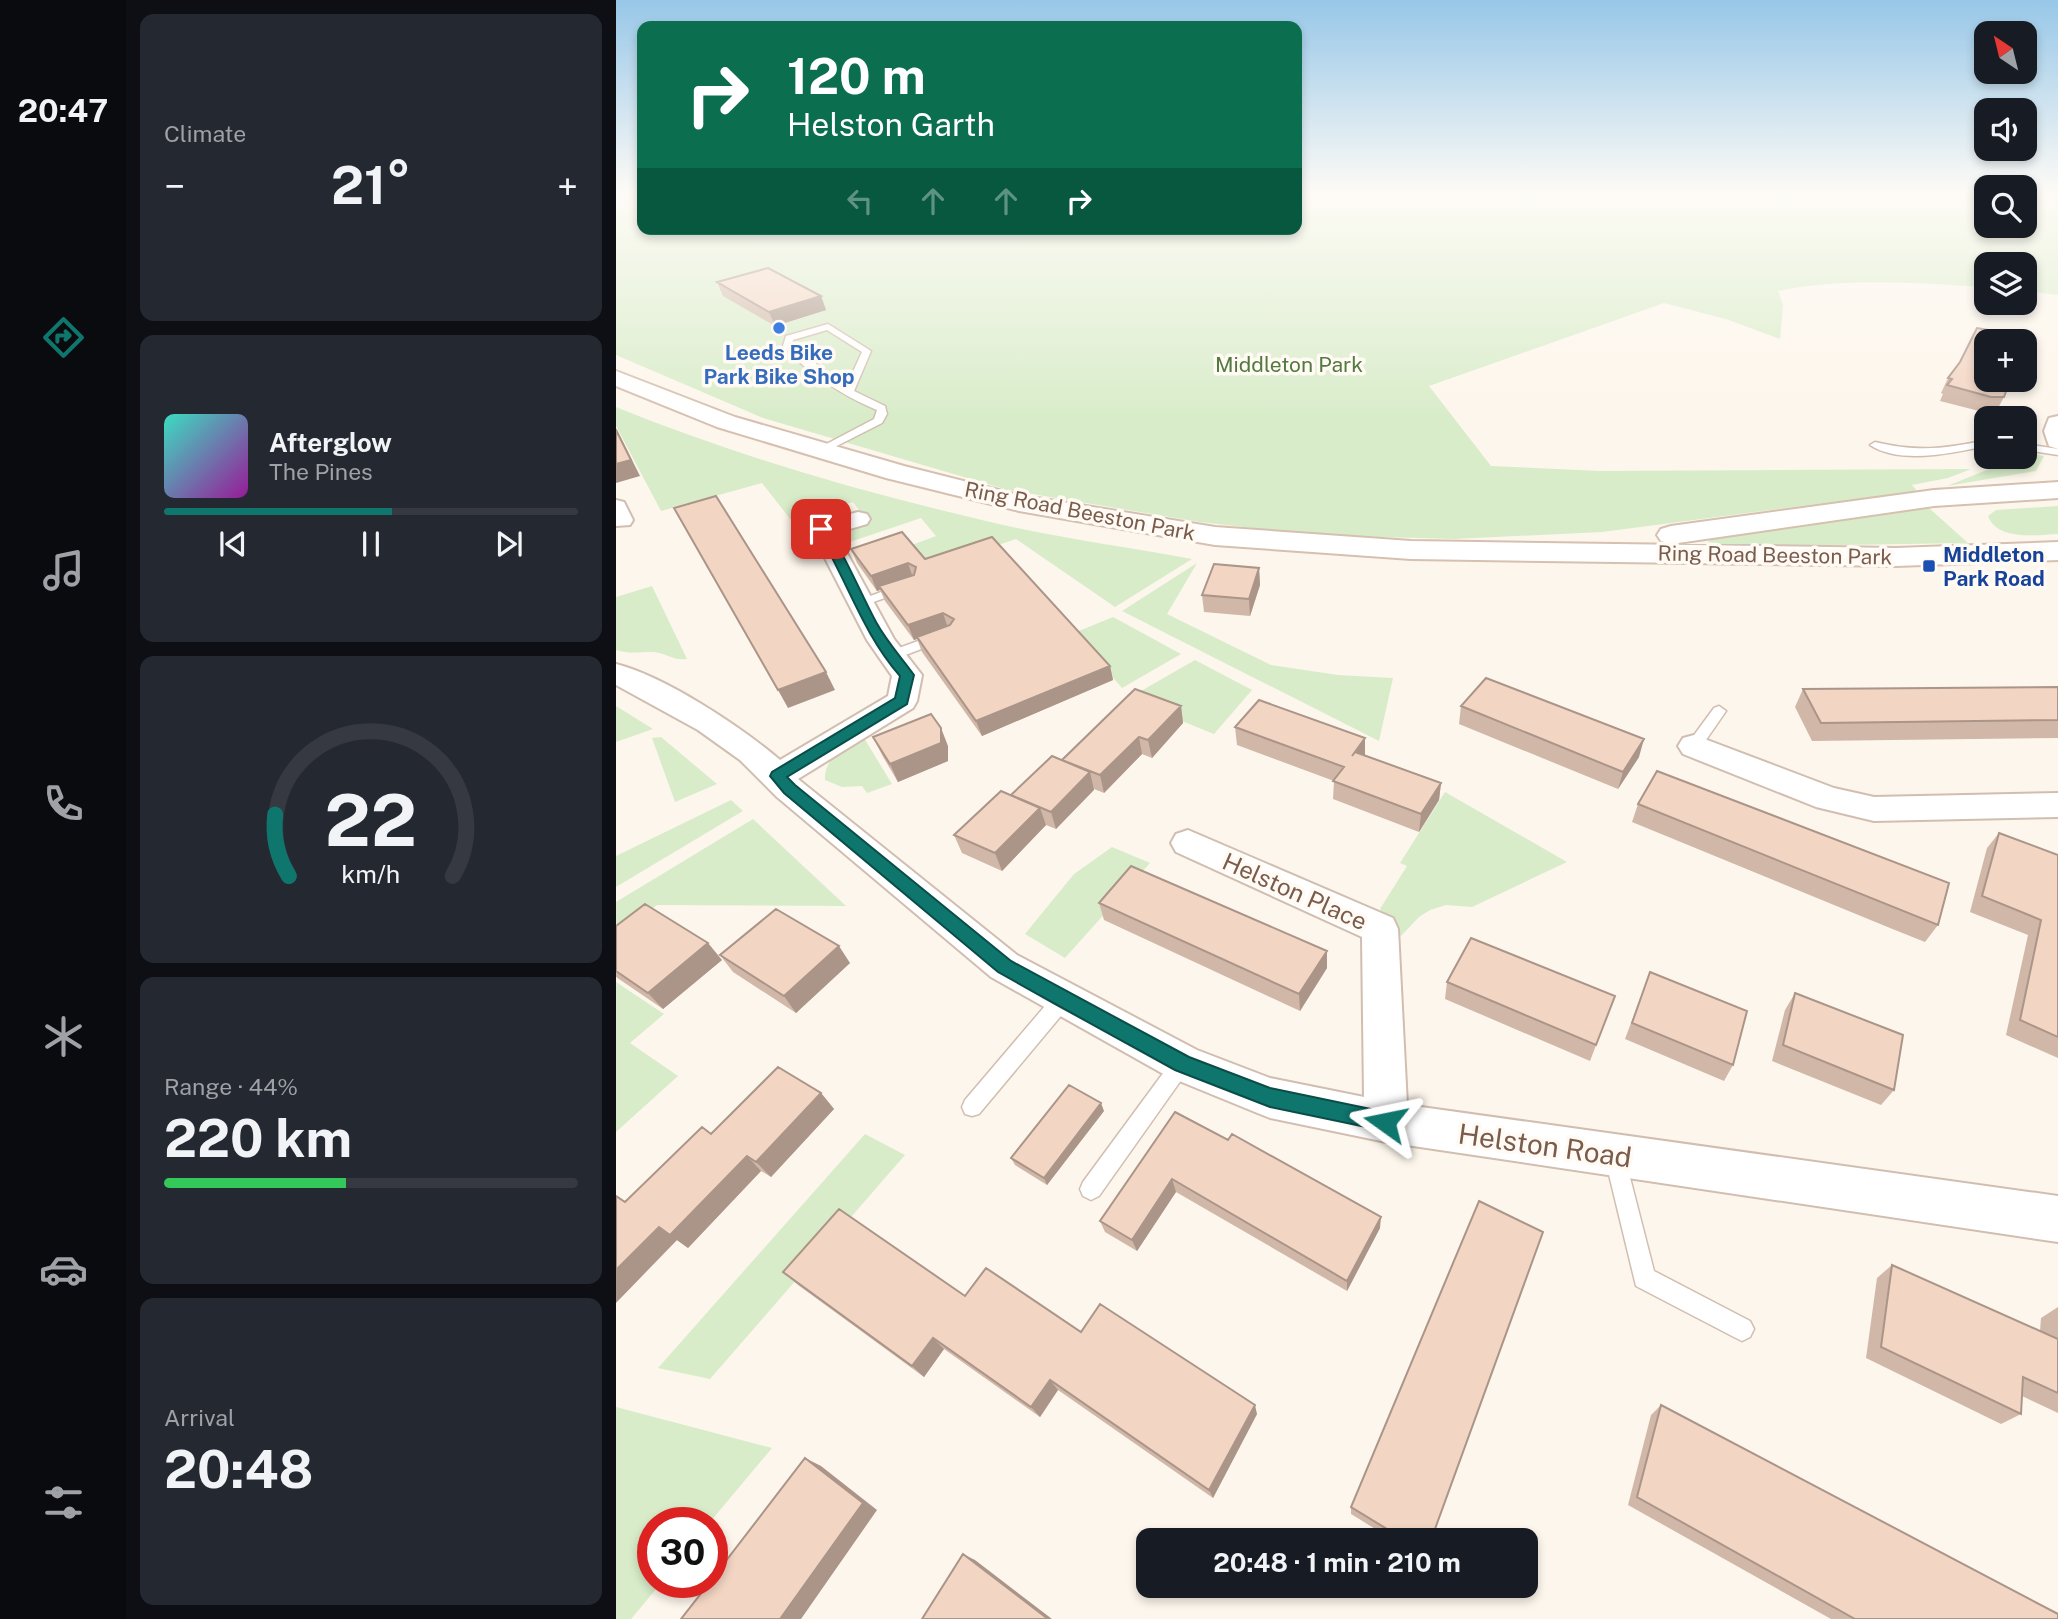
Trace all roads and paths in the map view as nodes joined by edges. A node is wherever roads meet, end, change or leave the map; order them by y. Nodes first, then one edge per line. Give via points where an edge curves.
1 (616, 377) edge
2 (849, 392) junction
3 (2058, 423) edge
4 (2058, 441) edge
5 (1875, 445) dead end
6 (1974, 446) edge
7 (2037, 449) edge
8 (821, 451) junction
9 (1896, 451) junction
10 (2058, 452) edge
11 (1888, 462) dead end
12 (2058, 491) edge
13 (1970, 494) junction
14 (858, 519) dead end
15 (2044, 551) edge
16 (1561, 552) junction
17 (914, 584) edge
18 (858, 603) junction
19 (949, 634) edge
20 (890, 656) junction
21 (616, 673) edge
22 (1719, 711) dead end
23 (1694, 746) joint
24 (778, 776) junction
25 (2058, 805) edge
26 (1188, 843) dead end
27 (1063, 999) junction
28 (1182, 1063) junction
29 (972, 1107) dead end
30 (1385, 1122) junction
31 (1615, 1156) junction
32 (1091, 1189) dead end
33 (2058, 1219) edge
34 (1742, 1329) dead end

1 - 8 street, Ring Road Beeston Park via 726,422
2 - 2 lane via 787,346 789,338 828,327 867,351
2 - 8 lane via 882,408 882,414 878,421
3 - 4 street
5 - 9 lane
6 - 9 lane via 1936,454
7 - 10 lane
8 - 16 street, Ring Road Beeston Park via 1019,503 1215,536 1411,550
9 - 11 lane
12 - 13 street, Ring Road Beeston Park
13 - 15 street, Ring Road Beeston Park via 1968,513 1980,526
13 - 16 street, Ring Road Beeston Park
14 - 18 street via 821,529 844,552
15 - 16 street, Ring Road Beeston Park via 1896,557
17 - 18 lane
18 - 20 street
19 - 20 lane
20 - 24 street via 907,675 902,701
21 - 24 street, Helston Road via 699,714
22 - 23 lane
23 - 25 street via 1828,799 1874,809
24 - 27 street, Helston Road via 876,863 1004,966
26 - 30 street, Helston Place via 1380,929
27 - 28 street, Helston Road
27 - 29 lane
28 - 30 street, Helston Road via 1270,1098
28 - 32 lane
30 - 31 street, Helston Road
31 - 33 street, Helston Road
31 - 34 lane via 1644,1278

